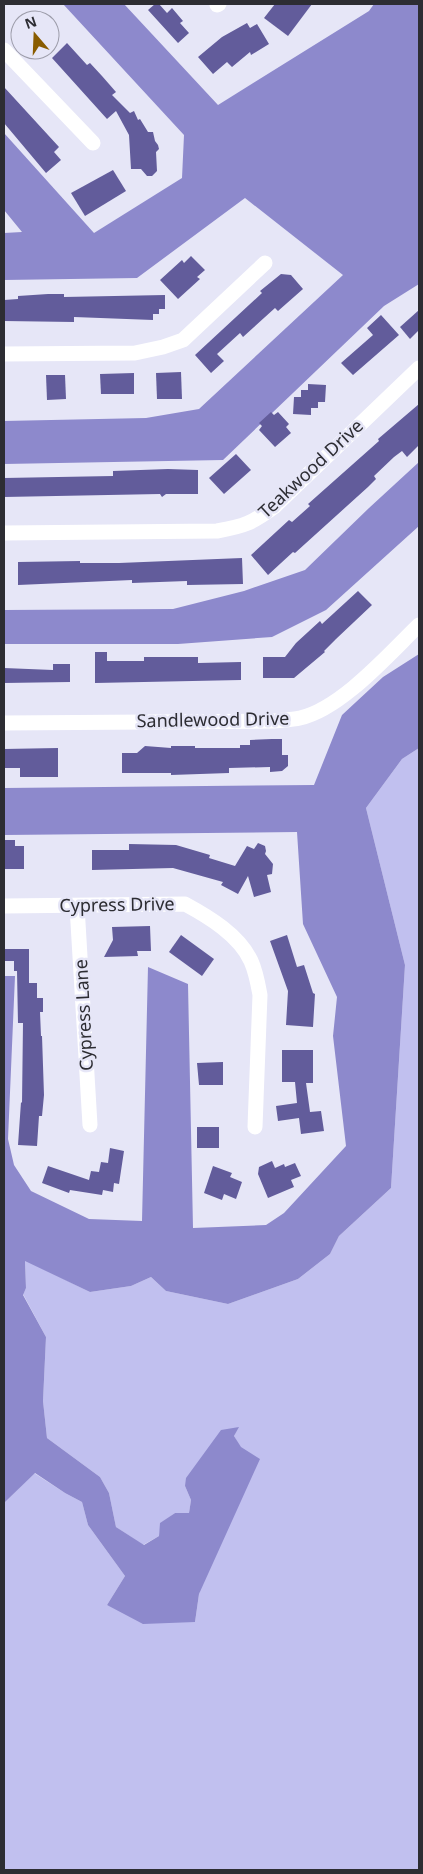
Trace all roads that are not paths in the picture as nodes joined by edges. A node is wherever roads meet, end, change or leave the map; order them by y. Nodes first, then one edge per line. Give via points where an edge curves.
1 (4, 50) edge
2 (93, 143) dead end
3 (265, 263) dead end
4 (4, 354) edge
5 (419, 368) edge
6 (4, 534) edge
7 (419, 625) edge
8 (4, 723) edge
9 (4, 906) edge
10 (77, 906) junction
11 (90, 1124) dead end
12 (255, 1127) dead end

1 - 2 street
3 - 4 street via 183,340 163,347 135,353
5 - 6 street, Teakwood Drive via 274,507 254,522 217,531
7 - 8 street, Sandlewood Drive via 341,699 301,718 273,721
9 - 10 street, Cypress Drive
10 - 11 street, Cypress Lane
10 - 12 street, Cypress Drive via 185,904 206,916 240,945 251,960 260,995

